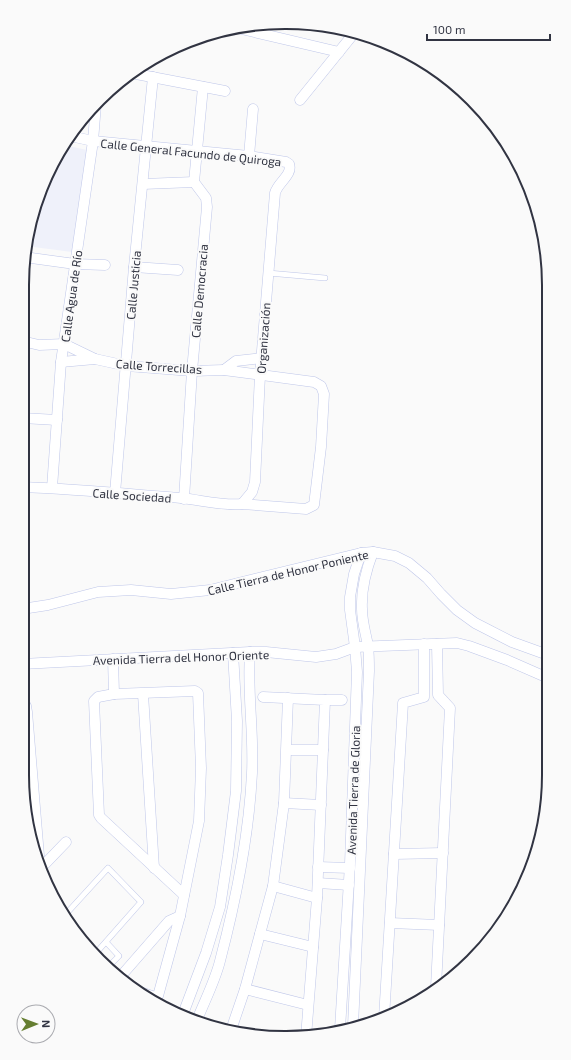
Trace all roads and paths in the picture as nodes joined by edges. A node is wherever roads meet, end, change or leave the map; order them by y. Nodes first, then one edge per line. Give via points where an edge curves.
1 (251, 31) edge
2 (350, 38) edge
3 (339, 52) junction
4 (139, 75) edge
5 (153, 77) junction
6 (203, 87) junction
7 (225, 91) dead end
8 (300, 100) dead end
9 (253, 109) dead end
10 (95, 114) edge
11 (76, 137) edge
12 (93, 141) junction
13 (147, 146) junction
14 (198, 151) junction
15 (249, 156) junction
16 (290, 168) joint
17 (194, 182) junction
18 (143, 184) junction
19 (31, 258) edge
20 (75, 264) junction
21 (105, 265) dead end
22 (134, 267) junction
23 (178, 270) dead end
24 (268, 273) junction
25 (325, 278) dead end
26 (29, 343) edge
27 (64, 344) junction
28 (262, 358) junction
29 (95, 359) junction
30 (61, 362) junction
31 (127, 366) junction
32 (224, 370) junction
33 (192, 371) junction
34 (260, 375) junction
35 (29, 418) edge
36 (57, 420) junction
37 (321, 447) joint
38 (29, 487) edge
39 (52, 488) junction
40 (115, 493) junction
41 (184, 499) junction
42 (242, 504) junction
43 (372, 552) junction
44 (361, 553) junction
45 (29, 608) edge
46 (424, 644) junction
47 (437, 644) junction
48 (368, 646) junction
49 (356, 647) junction
50 (250, 652) junction
51 (233, 653) junction
52 (542, 653) edge
53 (113, 659) junction
54 (29, 664) edge
55 (542, 675) edge
56 (114, 694) junction
57 (143, 694) junction
58 (263, 697) dead end
59 (288, 698) junction
60 (325, 700) junction
61 (342, 700) dead end
62 (29, 734) edge
63 (287, 750) junction
64 (323, 750) junction
65 (284, 803) junction
66 (321, 805) junction
67 (66, 842) dead end
68 (39, 844) edge
69 (443, 853) junction
70 (394, 854) junction
71 (45, 863) edge
72 (318, 867) junction
73 (154, 868) junction
74 (350, 868) junction
75 (318, 883) junction
76 (349, 885) junction
77 (273, 886) junction
78 (184, 895) junction
79 (317, 898) junction
80 (68, 911) edge
81 (180, 916) junction
82 (390, 923) junction
83 (439, 924) junction
84 (260, 934) junction
85 (106, 942) junction
86 (313, 947) junction
87 (99, 950) edge
88 (112, 963) edge
89 (123, 973) edge
90 (436, 982) edge
91 (245, 989) junction
92 (156, 997) edge
93 (308, 1005) junction
94 (185, 1010) edge
95 (384, 1011) edge
96 (199, 1015) edge
97 (353, 1022) edge
98 (340, 1025) edge
99 (233, 1026) edge
100 (306, 1030) edge

1 - 3 street
2 - 3 street
3 - 8 street
4 - 5 street
5 - 6 street
5 - 13 street, Calle Justicia
6 - 7 street
6 - 14 street
9 - 15 street
10 - 12 street, Calle Agua de Río
11 - 12 street, Calle General Facundo de Quiroga
12 - 13 street, Calle General Facundo de Quiroga
12 - 20 street, Calle Agua de Río
13 - 14 street, Calle General Facundo de Quiroga
13 - 18 street, Calle Justicia
14 - 15 street, Calle General Facundo de Quiroga
14 - 17 street
15 - 16 street, Calle General Facundo de Quiroga via 286,162
16 - 24 street, Organización via 275,193
17 - 18 street
17 - 33 street, Calle Democracia via 206,198 206,207
18 - 22 street, Calle Justicia
19 - 20 street
20 - 21 street
20 - 27 street, Calle Agua de Río
22 - 23 street
22 - 31 street, Calle Justicia
24 - 25 lane
24 - 28 street, Organización
26 - 27 street, Calle Torrecillas
27 - 29 street, Calle Torrecillas
27 - 30 street, Calle Agua de Río
28 - 32 street, Calle Torrecillas via 236,361
28 - 34 street, Organización
29 - 30 street, Calle Torrecillas
29 - 31 street, Calle Torrecillas
30 - 36 street, Calle Agua de Río
31 - 33 street, Calle Torrecillas
31 - 40 street, Calle Justicia
32 - 33 street, Calle Torrecillas
32 - 34 street, Calle Torrecillas
33 - 41 street, Calle Democracia
34 - 37 street, Calle Torrecillas via 314,382 321,386 324,394
34 - 42 street, Organización via 255,482 252,492
35 - 36 street
36 - 39 street, Calle Agua de Río
37 - 42 street, Calle Sociedad via 314,505 306,509
38 - 39 street, Calle Sociedad
39 - 40 street, Calle Sociedad
40 - 41 street, Calle Sociedad
41 - 42 street, Calle Sociedad
43 - 44 street, Calle Tierra de Honor Poniente
43 - 48 street, Avenida Tierra de Gloria via 362,589 364,628
43 - 52 street, Calle Tierra de Honor Poniente via 395,556 409,563 474,623 512,642
44 - 45 street, Calle Tierra de Honor Poniente via 210,590 171,594 131,590 98,592
44 - 49 street, Avenida Tierra de Gloria via 350,597 351,623
46 - 47 street, Avenida Tierra del Honor Oriente
46 - 48 street, Avenida Tierra del Honor Oriente
46 - 70 street via 424,697 403,703
47 - 55 street, Avenida Tierra del Honor Oriente via 463,644
47 - 69 street via 438,695 450,708
48 - 49 street, Avenida Tierra del Honor Oriente
48 - 97 street, Avenida Tierra de Gloria
49 - 50 street, Avenida Tierra del Honor Oriente via 316,657
49 - 74 street, Avenida Tierra de Gloria
50 - 51 street, Avenida Tierra del Honor Oriente
50 - 96 street via 253,743 250,804 240,872 220,962
51 - 53 street, Avenida Tierra del Honor Oriente
51 - 94 street via 237,729 236,792 228,855 220,907
53 - 54 street, Avenida Tierra del Honor Oriente
53 - 56 street
56 - 57 street
56 - 73 street via 98,697 94,702 99,815
57 - 73 street
57 - 78 street via 195,691 198,693 200,821
58 - 59 street
59 - 60 street
59 - 63 street
60 - 61 street
60 - 64 street
62 - 68 street
63 - 64 street
63 - 65 street
64 - 66 street
65 - 66 street
65 - 77 street
66 - 72 street
67 - 71 street
69 - 70 street
69 - 83 street
70 - 82 street
72 - 74 street
72 - 75 street
73 - 78 street
74 - 76 street, Avenida Tierra de Gloria
75 - 76 street
75 - 79 street
76 - 98 street, Avenida Tierra de Gloria
77 - 79 street
77 - 84 street
78 - 81 street
79 - 86 street
80 - 85 lane via 108,868 141,902
81 - 89 street via 169,921
81 - 92 street
82 - 83 street
82 - 95 street
83 - 90 street
84 - 86 street
84 - 91 street
85 - 87 lane
85 - 88 lane via 119,956
86 - 93 street
91 - 93 street
91 - 99 street
93 - 100 street

